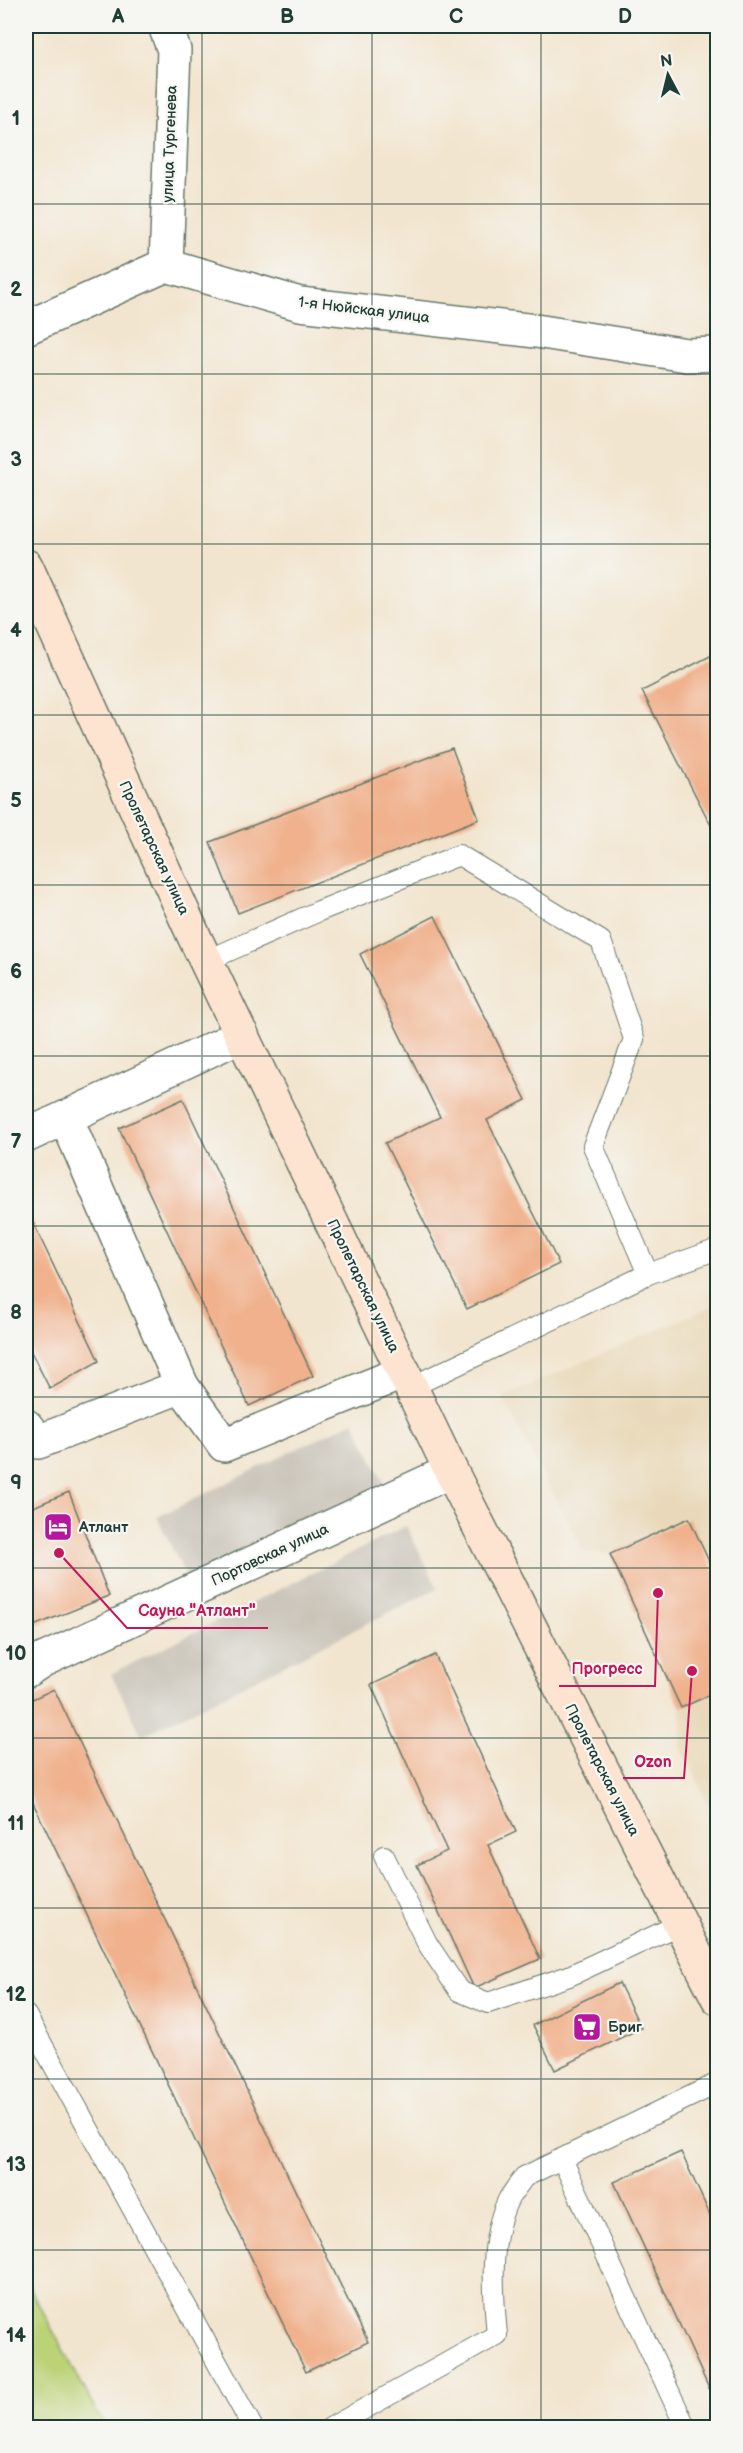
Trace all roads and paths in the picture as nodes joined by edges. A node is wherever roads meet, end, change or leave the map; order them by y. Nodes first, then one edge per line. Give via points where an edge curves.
1 (165, 26) edge
2 (166, 265) junction
3 (26, 328) edge
4 (717, 354) edge
5 (26, 566) edge
6 (206, 961) junction
7 (242, 1035) junction
8 (66, 1118) junction
9 (26, 1136) edge
10 (717, 1249) edge
11 (648, 1274) junction
12 (407, 1379) junction
13 (182, 1386) junction
14 (26, 1426) edge
15 (451, 1471) junction
16 (26, 1671) edge
17 (384, 1856) dead end
18 (680, 1924) junction
19 (717, 1998) edge
20 (26, 2015) edge
21 (717, 2083) edge
22 (562, 2159) junction
23 (253, 2427) edge
24 (330, 2427) edge
25 (686, 2427) edge

1 - 2 street, улица Тургенева via 174,50
2 - 3 street
2 - 4 street, 1-я Нюйская улица via 300,304 536,331 687,355
5 - 6 street, Пролетарская улица
6 - 7 street, Пролетарская улица
6 - 11 lane via 459,855 601,941 634,1039 593,1146
7 - 8 street
7 - 12 street, Пролетарская улица
8 - 9 street
8 - 13 street
10 - 11 lane
11 - 12 lane
12 - 13 street via 224,1445
12 - 15 street, Пролетарская улица
13 - 14 street via 38,1442
15 - 16 street, Портовская улица
15 - 18 street, Пролетарская улица
17 - 18 lane via 427,1943 459,1991 488,2003 569,1976
18 - 19 street, Пролетарская улица
20 - 23 lane
21 - 22 lane
22 - 24 lane via 524,2177 508,2200 496,2242 497,2335
22 - 25 lane

